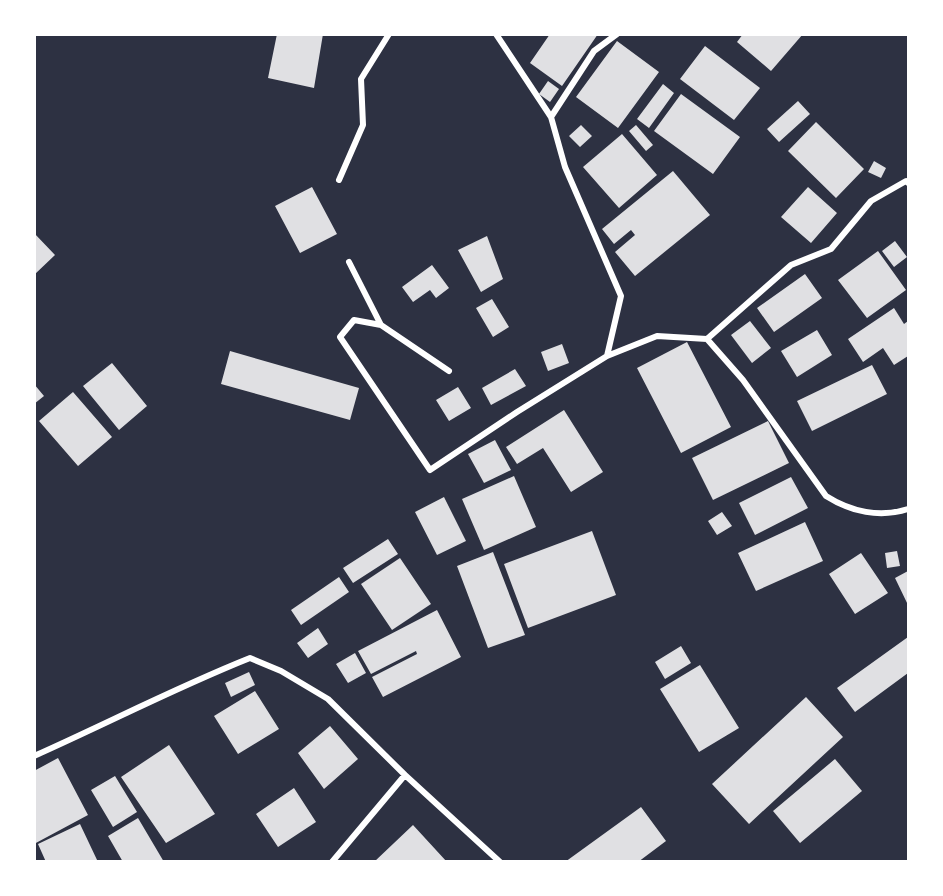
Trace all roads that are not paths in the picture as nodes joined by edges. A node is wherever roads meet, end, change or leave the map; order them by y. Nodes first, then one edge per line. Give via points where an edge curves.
1 (389, 34) edge
2 (496, 34) edge
3 (617, 34) edge
4 (551, 117) junction
5 (339, 180) dead end
6 (909, 183) edge
7 (349, 262) dead end
8 (381, 326) junction
9 (707, 339) junction
10 (607, 356) junction
11 (449, 371) dead end
12 (909, 509) edge
13 (34, 756) edge
14 (405, 775) junction
15 (332, 861) edge
16 (500, 861) edge

1 - 5 street via 361,79 363,125
2 - 4 street
3 - 4 street via 594,51
4 - 10 street via 565,167 621,296
6 - 9 street via 906,181 871,201 831,249 791,265
7 - 8 street
8 - 10 street via 354,320 340,337 430,470
8 - 11 street
9 - 10 street via 657,336
9 - 12 street via 743,380 826,496 867,513
13 - 14 street via 250,658 328,699
14 - 15 street
14 - 16 street

